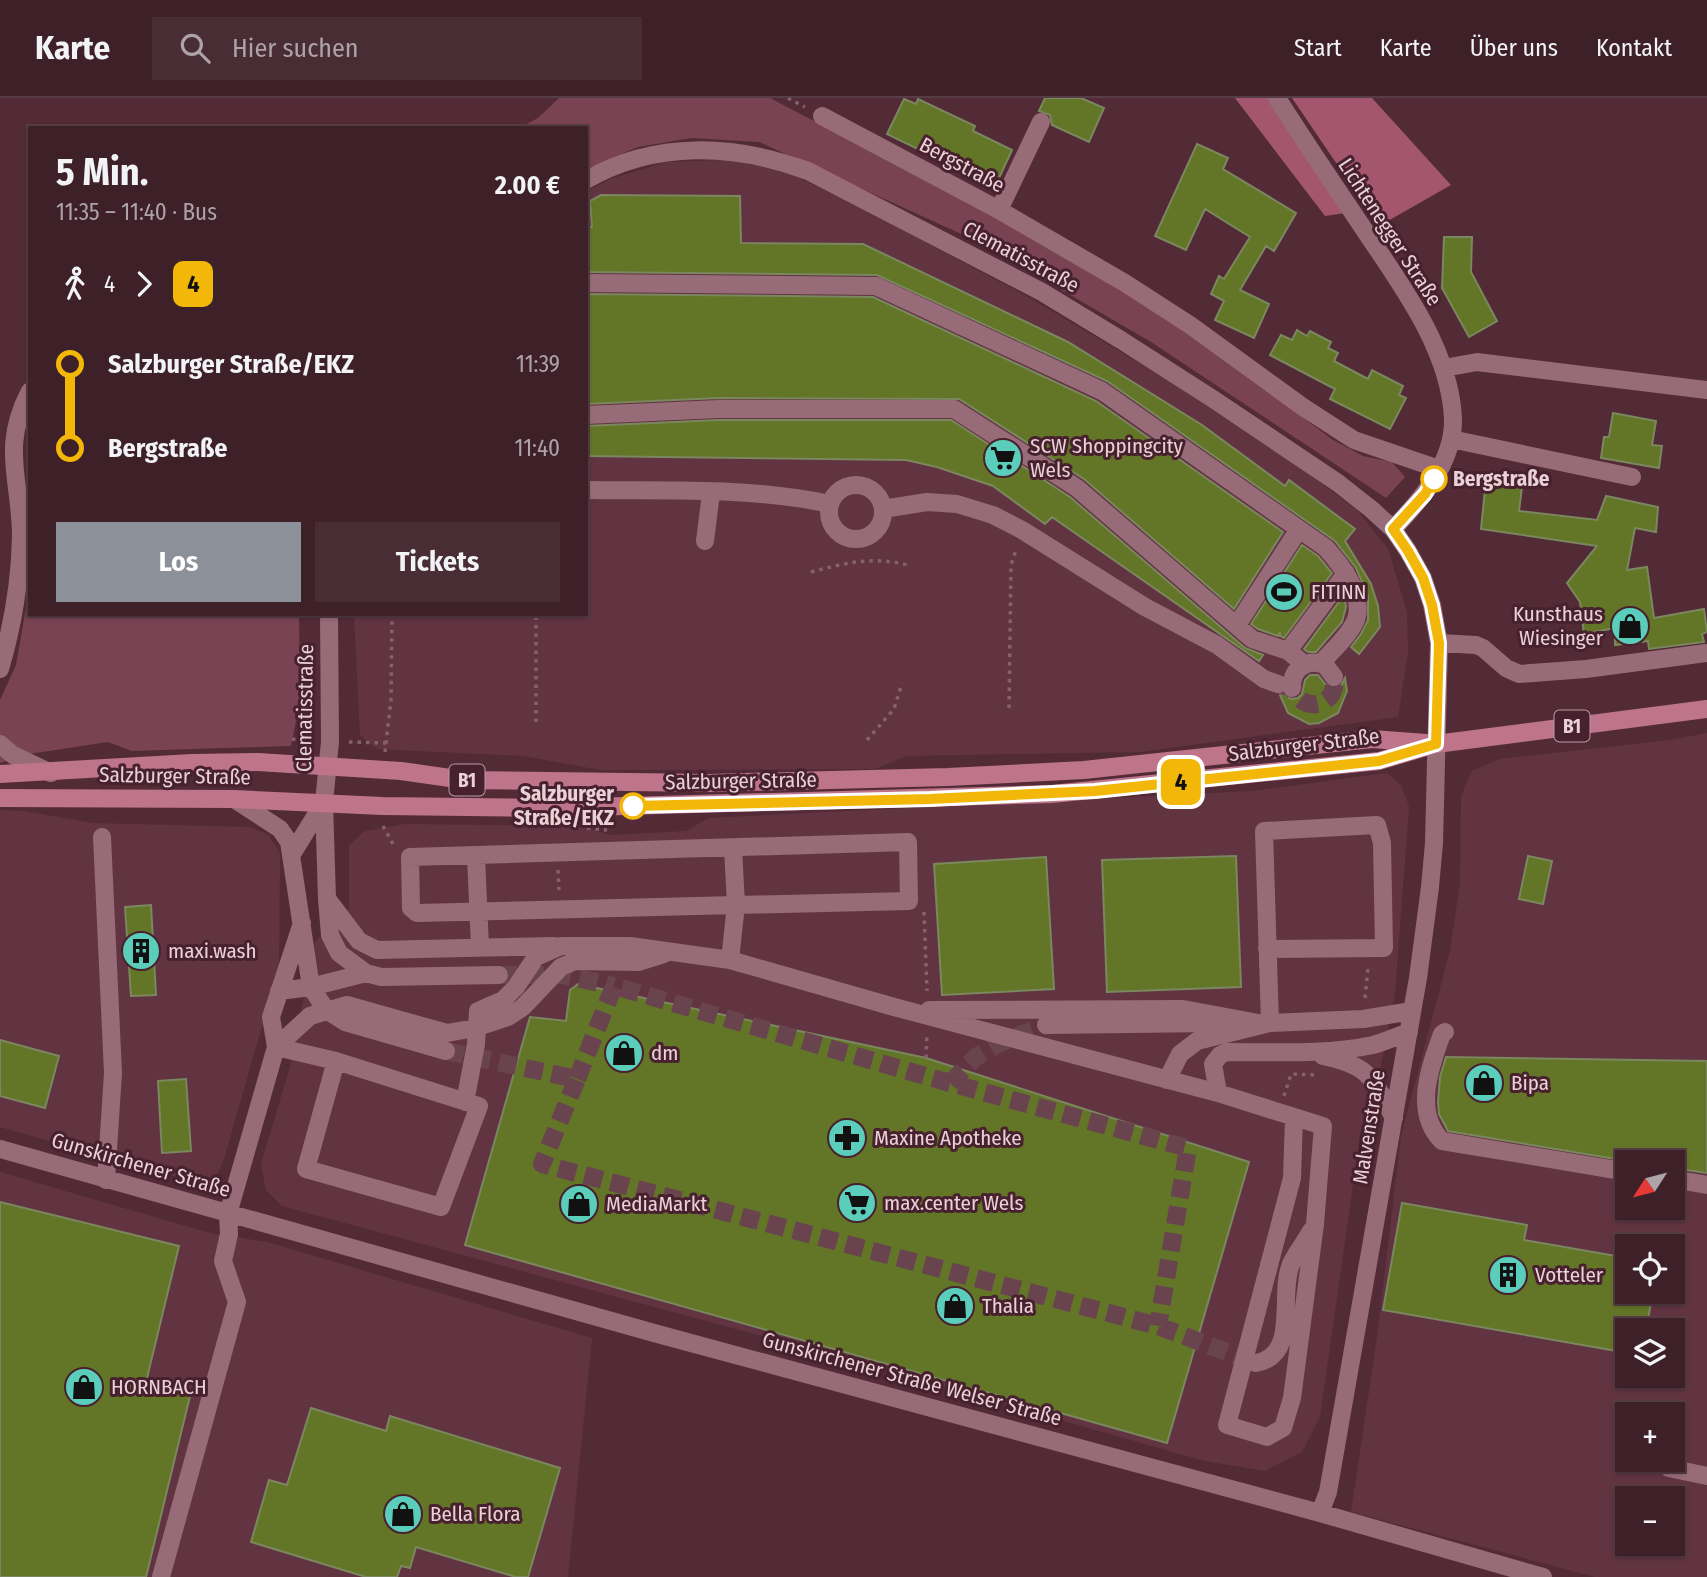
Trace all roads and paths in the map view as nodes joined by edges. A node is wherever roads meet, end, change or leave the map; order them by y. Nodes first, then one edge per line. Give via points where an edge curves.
1 (1277, 98) edge
2 (822, 116) dead end
3 (1041, 122) dead end
4 (588, 179) edge
5 (999, 210) junction
6 (588, 283) edge
7 (1444, 368) junction
8 (1707, 390) edge
9 (28, 395) edge
10 (0, 409) edge
11 (588, 415) edge
12 (15, 419) junction
13 (1451, 439) junction
14 (1439, 469) junction
15 (1632, 477) dead end
16 (588, 490) edge
17 (711, 492) junction
18 (830, 505) junction
19 (883, 509) junction
20 (1299, 529) junction
21 (1393, 529) junction
22 (1022, 530) junction
23 (705, 541) dead end
24 (908, 565) dead end
25 (811, 572) dead end
26 (1346, 573) junction
27 (9, 590) edge
28 (329, 616) edge
29 (392, 616) edge
30 (536, 616) edge
31 (1237, 625) junction
32 (1439, 643) junction
33 (1288, 651) junction
34 (1706, 653) edge
35 (1312, 664) junction
36 (0, 668) edge
37 (1334, 677) dead end
38 (902, 684) dead end
39 (1009, 708) dead end
40 (1707, 709) edge
41 (536, 722) dead end
42 (867, 740) dead end
43 (0, 744) edge
44 (1436, 744) junction
45 (328, 765) junction
46 (382, 770) junction
47 (51, 773) junction
48 (0, 774) edge
49 (0, 797) edge
50 (234, 799) junction
51 (324, 802) junction
52 (382, 806) junction
53 (383, 826) dead end
54 (102, 837) dead end
55 (733, 848) junction
56 (292, 854) junction
57 (476, 857) junction
58 (327, 898) junction
59 (736, 905) junction
60 (924, 905) dead end
61 (479, 912) junction
62 (302, 923) junction
63 (561, 946) junction
64 (480, 947) junction
65 (1266, 949) junction
66 (668, 952) junction
67 (730, 960) junction
68 (366, 973) junction
69 (499, 975) tunnel mouth
70 (311, 986) junction
71 (279, 991) junction
72 (326, 1010) junction
73 (990, 1010) junction
74 (1412, 1011) junction
75 (927, 1013) junction
76 (1246, 1021) junction
77 (1267, 1024) junction
78 (1046, 1026) tunnel mouth
79 (475, 1028) junction
80 (1409, 1032) junction
81 (1445, 1032) dead end
82 (1035, 1045) junction
83 (276, 1047) junction
84 (446, 1051) tunnel mouth
85 (1302, 1052) junction
86 (926, 1058) dead end
87 (336, 1061) junction
88 (1167, 1080) junction
89 (1218, 1093) junction
90 (465, 1102) junction
91 (1294, 1117) junction
92 (1394, 1118) junction
93 (0, 1149) edge
94 (1615, 1170) edge
95 (106, 1180) junction
96 (1685, 1181) edge
97 (1707, 1185) edge
98 (228, 1214) junction
99 (1315, 1224) junction
100 (269, 1226) joint
101 (1256, 1363) dead end
102 (1685, 1471) edge
103 (1707, 1476) edge
104 (1320, 1513) junction
105 (161, 1577) edge
106 (1544, 1577) edge

1 - 7 street, Lichtenegger Straße via 1413,303
2 - 5 street, Bergstraße
3 - 5 street
4 - 21 street, Clematisstraße via 630,160 705,149 765,157 808,171 1042,292 1121,340 1338,483
5 - 14 street, Bergstraße via 1125,283 1354,440
6 - 20 street via 876,286 1102,391
7 - 8 street via 1477,362
7 - 13 street, Lichtenegger Straße via 1453,419
9 - 12 street
10 - 12 street
11 - 31 street via 719,409 954,409 1077,488
12 - 27 street via 10,452 21,533
13 - 14 street, Lichtenegger Straße
13 - 15 street
14 - 21 street, Lichtenegger Straße via 1425,494
16 - 17 street
17 - 18 street via 795,497
17 - 23 street
18 - 19 street via 839,491 854,484 871,488
18 - 19 street via 834,527 855,539 872,534 883,519
19 - 22 street via 927,502 957,505 993,515
20 - 26 street via 1326,548
20 - 31 street
21 - 32 street via 1423,578
22 - 35 street via 1145,607 1217,645 1265,679 1285,686 1294,674
22 - 39 path via 1011,565
24 - 25 path via 856,560
26 - 33 street
26 - 35 street via 1357,598 1357,617 1341,642
27 - 36 street via 10,635
28 - 45 street, Clematisstraße
29 - 46 path via 391,700
30 - 41 path
31 - 33 street via 1252,639
32 - 34 street via 1476,645 1519,674
32 - 44 street
33 - 35 street
35 - 37 street via 1331,670
38 - 42 path via 894,709
40 - 44 main road, Salzburger Straße / B1
43 - 47 street
44 - 46 main road, Salzburger Straße / B1 via 1372,738 1084,770 935,777 606,782 464,780
44 - 52 main road, Salzburger Straße / B1 via 1379,761 1052,794 555,808
44 - 74 street, Malvenstraße via 1434,843
45 - 46 main road, Salzburger Straße / B1
45 - 47 main road, Salzburger Straße / B1 via 192,763
45 - 51 street, Clematisstraße
47 - 48 main road, Salzburger Straße / B1
49 - 50 main road, Salzburger Straße / B1
50 - 51 main road, Salzburger Straße / B1
50 - 56 street via 280,829
51 - 52 main road, Salzburger Straße / B1
51 - 56 street
51 - 58 street, Clematisstraße
52 - 53 path
54 - 95 street via 113,1073
55 - 57 street
55 - 59 street
55 - 59 street via 908,842 909,901
56 - 62 street
57 - 61 street
57 - 61 street via 410,857 411,908 417,913
58 - 64 street via 359,941 377,950
58 - 68 street, Clematisstraße via 330,935 339,953
59 - 61 street
59 - 67 street
60 - 75 path
61 - 64 street
62 - 70 street
62 - 71 street
63 - 64 street
63 - 66 street via 630,946
63 - 79 street via 536,957 503,1000 478,1011
65 - 65 street via 1264,831 1377,825 1382,843 1384,948
65 - 77 street
66 - 67 street
66 - 79 street via 639,962 575,961 561,967 523,1007
67 - 75 street
68 - 69 street via 381,977
68 - 70 street
70 - 71 street
70 - 72 street
71 - 83 street via 271,1017
72 - 79 street via 347,1005 447,1033
72 - 83 street via 310,1016
72 - 84 street via 345,1022
73 - 75 street
73 - 76 street via 1183,1009
73 - 82 street
74 - 77 street
74 - 80 street, Malvenstraße
75 - 82 street
75 - 86 path
76 - 77 street
76 - 78 street
77 - 88 street via 1197,1041 1180,1054
79 - 90 street
80 - 85 street via 1374,1044
80 - 92 street, Malvenstraße
81 - 94 street via 1424,1092 1431,1126 1442,1142
82 - 88 street
83 - 87 street
83 - 98 street
85 - 89 street via 1220,1055 1213,1064
85 - 92 street via 1345,1060 1370,1075
87 - 90 street
87 - 90 street via 306,1169 441,1207 479,1106
88 - 89 street
89 - 91 street
91 - 99 street via 1323,1126
91 - 99 street via 1292,1178 1227,1425 1267,1437 1283,1428 1292,1398
92 - 104 street, Malvenstraße via 1328,1492
93 - 95 street, Gunskirchener Straße
95 - 98 street, Gunskirchener Straße
96 - 97 street
98 - 100 street, Gunskirchener Straße
98 - 105 street via 223,1261 237,1302
99 - 101 street via 1290,1265 1282,1346 1269,1361
100 - 104 street, Gunskirchener Straße Welser Straße
102 - 103 street
104 - 106 street, Gunskirchener Straße Welser Straße

